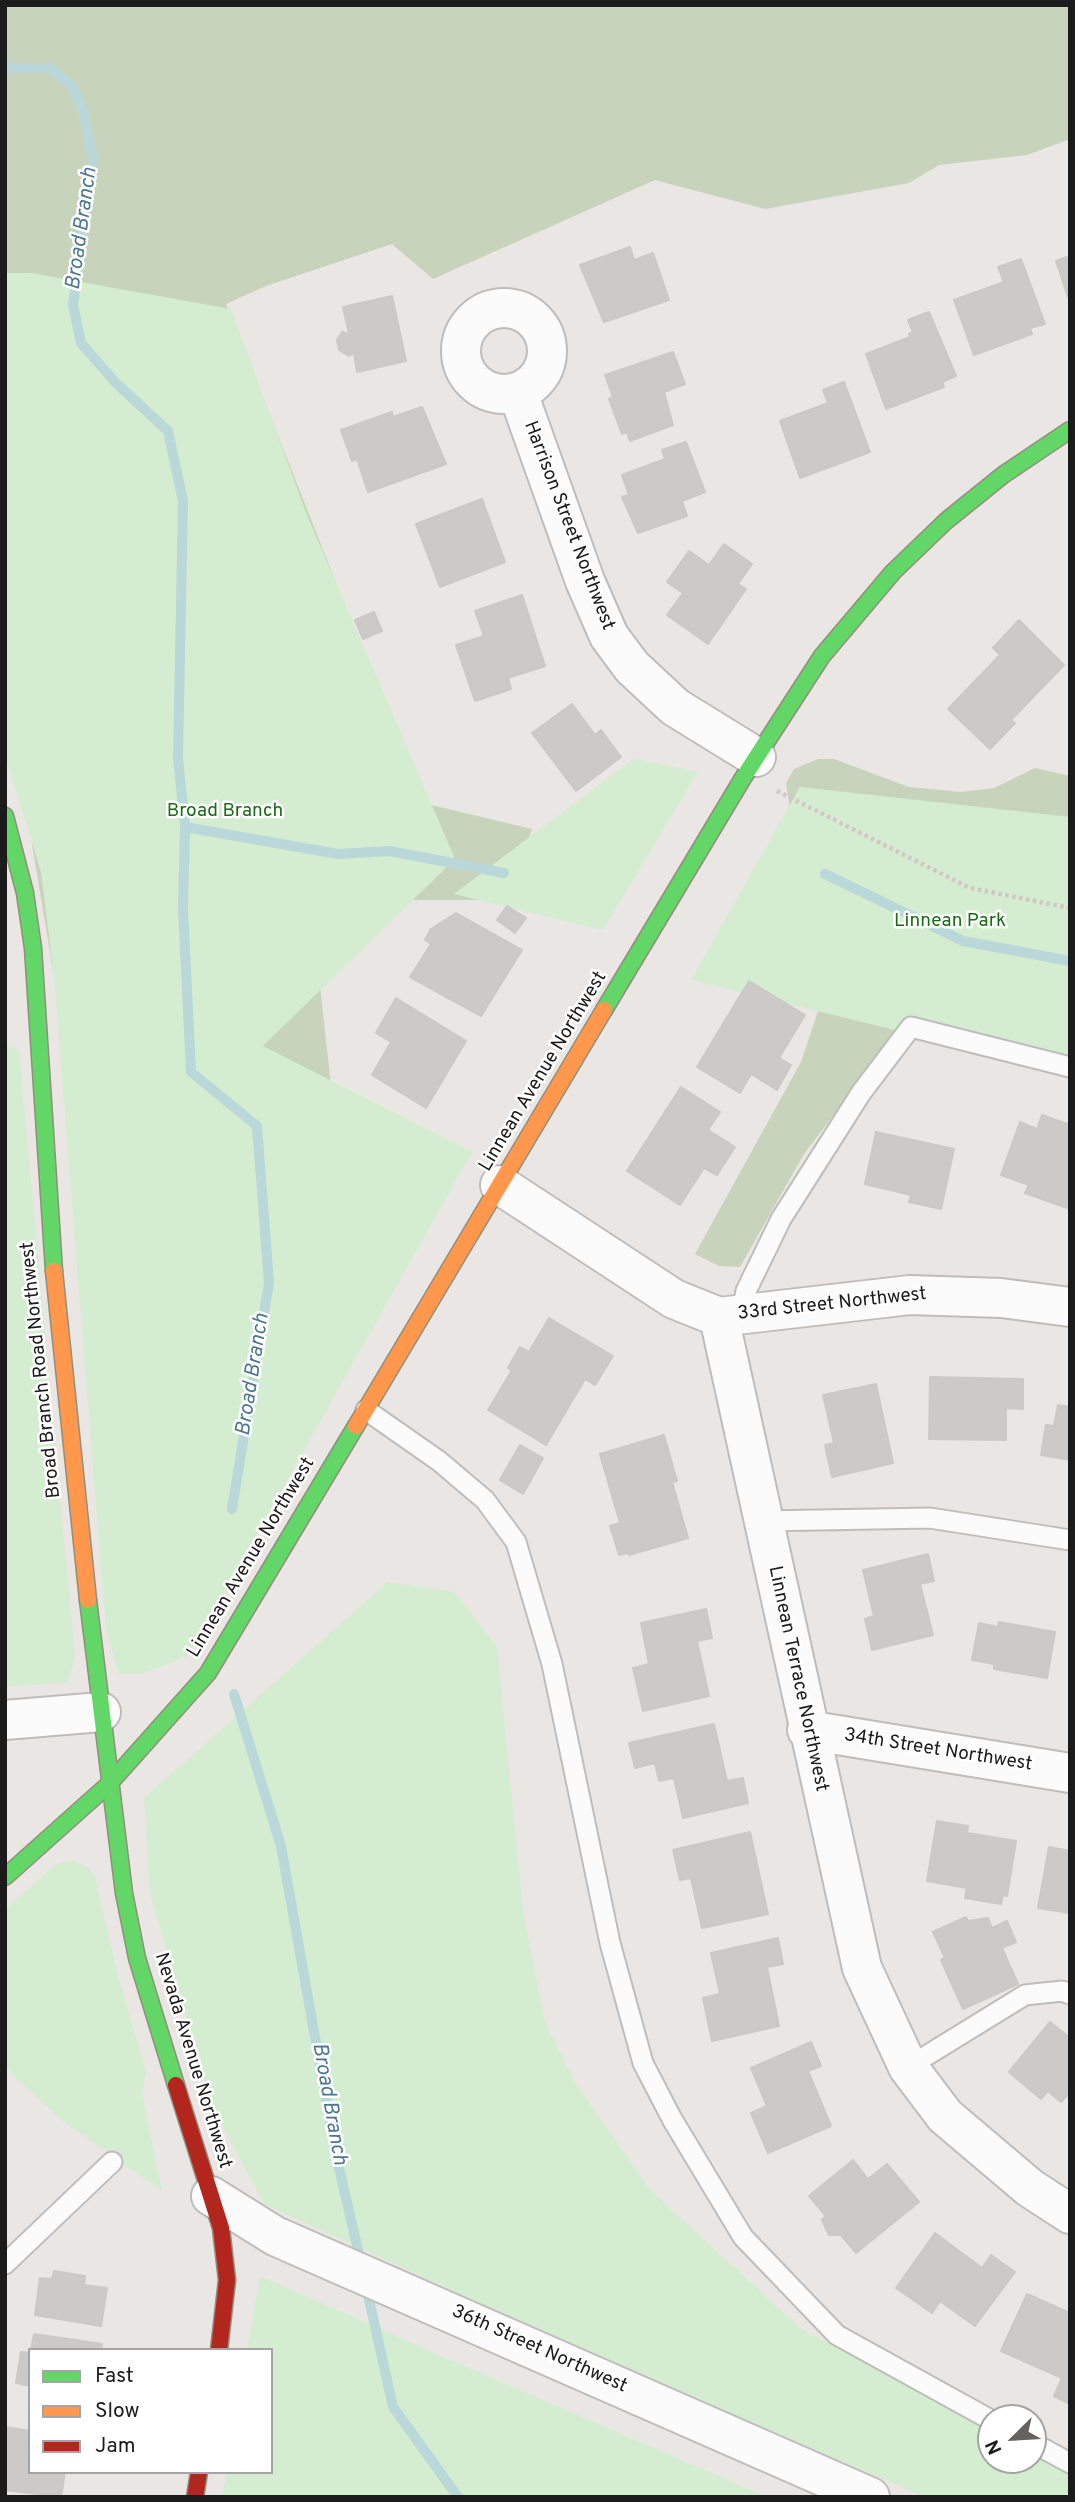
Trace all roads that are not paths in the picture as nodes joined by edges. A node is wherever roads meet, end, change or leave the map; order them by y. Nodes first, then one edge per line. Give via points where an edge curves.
1 (518, 393) dead end
2 (1070, 430) edge
3 (763, 772) junction
4 (5, 816) edge
5 (1070, 1067) edge
6 (500, 1185) junction
7 (1070, 1307) edge
8 (730, 1315) junction
9 (366, 1410) junction
10 (762, 1521) junction
11 (1070, 1540) edge
12 (101, 1712) junction
13 (5, 1720) edge
14 (807, 1730) junction
15 (1070, 1773) edge
16 (109, 1784) junction
17 (5, 1877) edge
18 (1070, 1994) edge
19 (908, 2067) junction
20 (112, 2162) dead end
21 (211, 2196) junction
22 (1070, 2214) edge
23 (5, 2264) edge
24 (219, 2348) edge
25 (977, 2412) edge
26 (1047, 2451) edge
27 (1070, 2463) edge
28 (199, 2474) edge
29 (195, 2497) edge
30 (870, 2497) edge

1 - 3 street, Harrison Street Northwest via 585,582 614,644 675,707
2 - 3 street, Linnean Avenue Northwest via 974,498 893,572 822,656
3 - 6 street, Linnean Avenue Northwest
4 - 12 street, Broad Branch Road Northwest via 25,893 33,948 58,1333
5 - 8 lane via 911,1027 861,1093 782,1219
6 - 8 street via 674,1299
6 - 9 street, Linnean Avenue Northwest
7 - 8 street, 33rd Street Northwest via 1001,1298 910,1295
8 - 10 street, Linnean Terrace Northwest
9 - 16 street, Linnean Avenue Northwest via 208,1673
9 - 25 lane via 485,1500 516,1542 552,1664 610,1943 643,2063 743,2237 837,2335
10 - 11 lane via 930,1518
10 - 14 street, Linnean Terrace Northwest
12 - 13 street
12 - 16 street, Broad Branch Road Northwest
14 - 15 street, 34th Street Northwest
14 - 19 street, Linnean Terrace Northwest via 862,1968
16 - 17 street
16 - 21 street, Nevada Avenue Northwest via 137,1958
18 - 19 lane via 1025,1995
19 - 22 street, Linnean Terrace Northwest via 955,2128
20 - 23 lane
21 - 24 street, Nevada Avenue Northwest via 226,2267
21 - 30 street, 36th Street Northwest via 275,2236
26 - 27 lane
28 - 29 street

